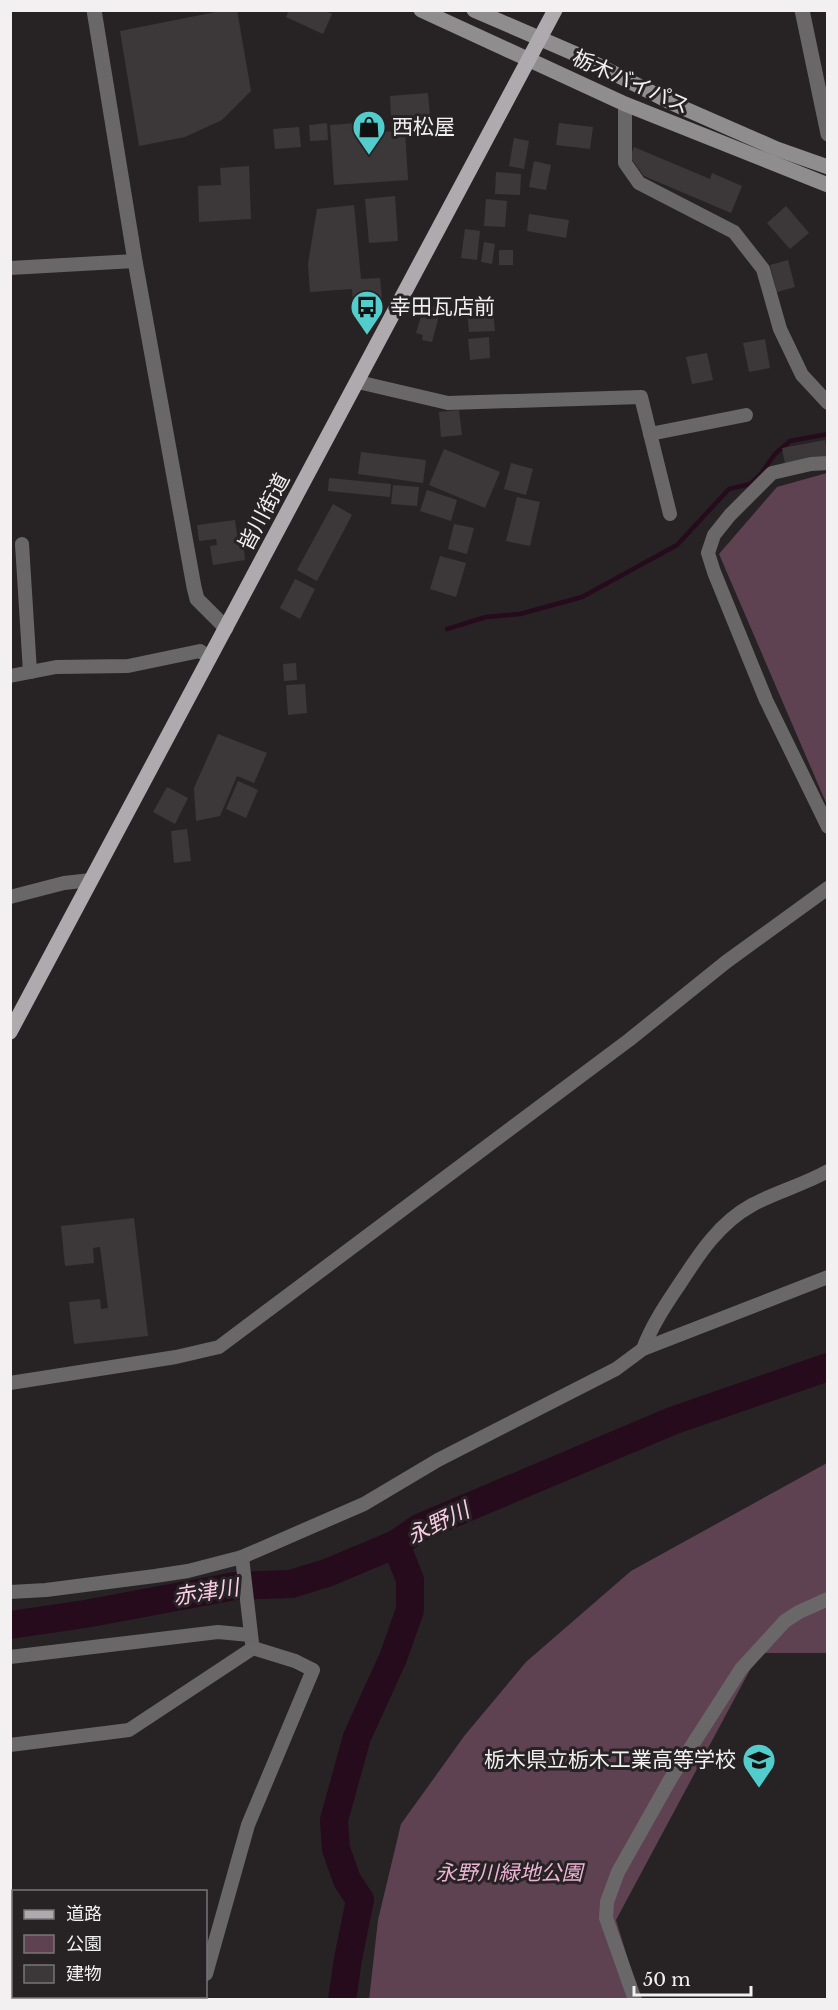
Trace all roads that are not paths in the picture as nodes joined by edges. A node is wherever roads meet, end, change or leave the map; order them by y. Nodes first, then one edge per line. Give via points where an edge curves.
1 (94, 10) edge
2 (421, 10) edge
3 (555, 10) edge
4 (802, 10) edge
5 (482, 12) edge
6 (540, 39) junction
7 (529, 60) junction
8 (625, 104) junction
9 (828, 134) edge
10 (828, 167) edge
11 (828, 185) edge
12 (135, 261) junction
13 (10, 268) edge
14 (358, 382) junction
15 (828, 402) edge
16 (746, 415) dead end
17 (650, 434) junction
18 (828, 463) edge
19 (670, 514) dead end
20 (22, 544) dead end
21 (226, 628) junction
22 (210, 658) junction
23 (30, 672) junction
24 (10, 676) edge
25 (828, 827) edge
26 (91, 880) junction
27 (828, 888) edge
28 (10, 897) edge
29 (10, 1032) edge
30 (828, 1171) edge
31 (828, 1277) edge
32 (643, 1349) junction
33 (10, 1383) edge
34 (242, 1561) junction
35 (10, 1592) edge
36 (828, 1599) edge
37 (252, 1641) junction
38 (10, 1657) edge
39 (10, 1745) edge
40 (207, 1970) edge
41 (635, 2000) edge

1 - 12 street
2 - 7 main road, 栃木バイパス
3 - 6 main road, 皆川街道
4 - 9 street
5 - 6 main road, 栃木バイパス
6 - 7 main road, 皆川街道
6 - 10 main road, 栃木バイパス via 674,104
7 - 8 main road, 栃木バイパス
7 - 14 main road, 皆川街道
8 - 11 main road, 栃木バイパス
8 - 15 street via 625,163 639,183 734,232 763,269 780,329 802,375
12 - 13 street
12 - 21 street via 197,599
14 - 17 street via 448,403 641,397
14 - 21 main road, 皆川街道
16 - 17 street
17 - 19 street
18 - 25 street via 772,473 714,535 708,553 765,700
20 - 23 street
21 - 22 main road, 皆川街道
22 - 23 street via 200,651 128,666 56,667
22 - 26 main road, 皆川街道
23 - 24 street
26 - 28 street
26 - 29 main road, 皆川街道
27 - 33 street via 219,1347
30 - 32 street via 752,1205 728,1221 686,1275 651,1328
31 - 32 street
32 - 34 street via 616,1369 438,1460 364,1504
34 - 35 street via 155,1576
34 - 37 street
36 - 41 street via 785,1621 741,1669 671,1778 618,1872 607,1902 606,1918
37 - 38 street via 218,1632
37 - 39 street via 129,1730
37 - 40 street via 313,1670 248,1825

